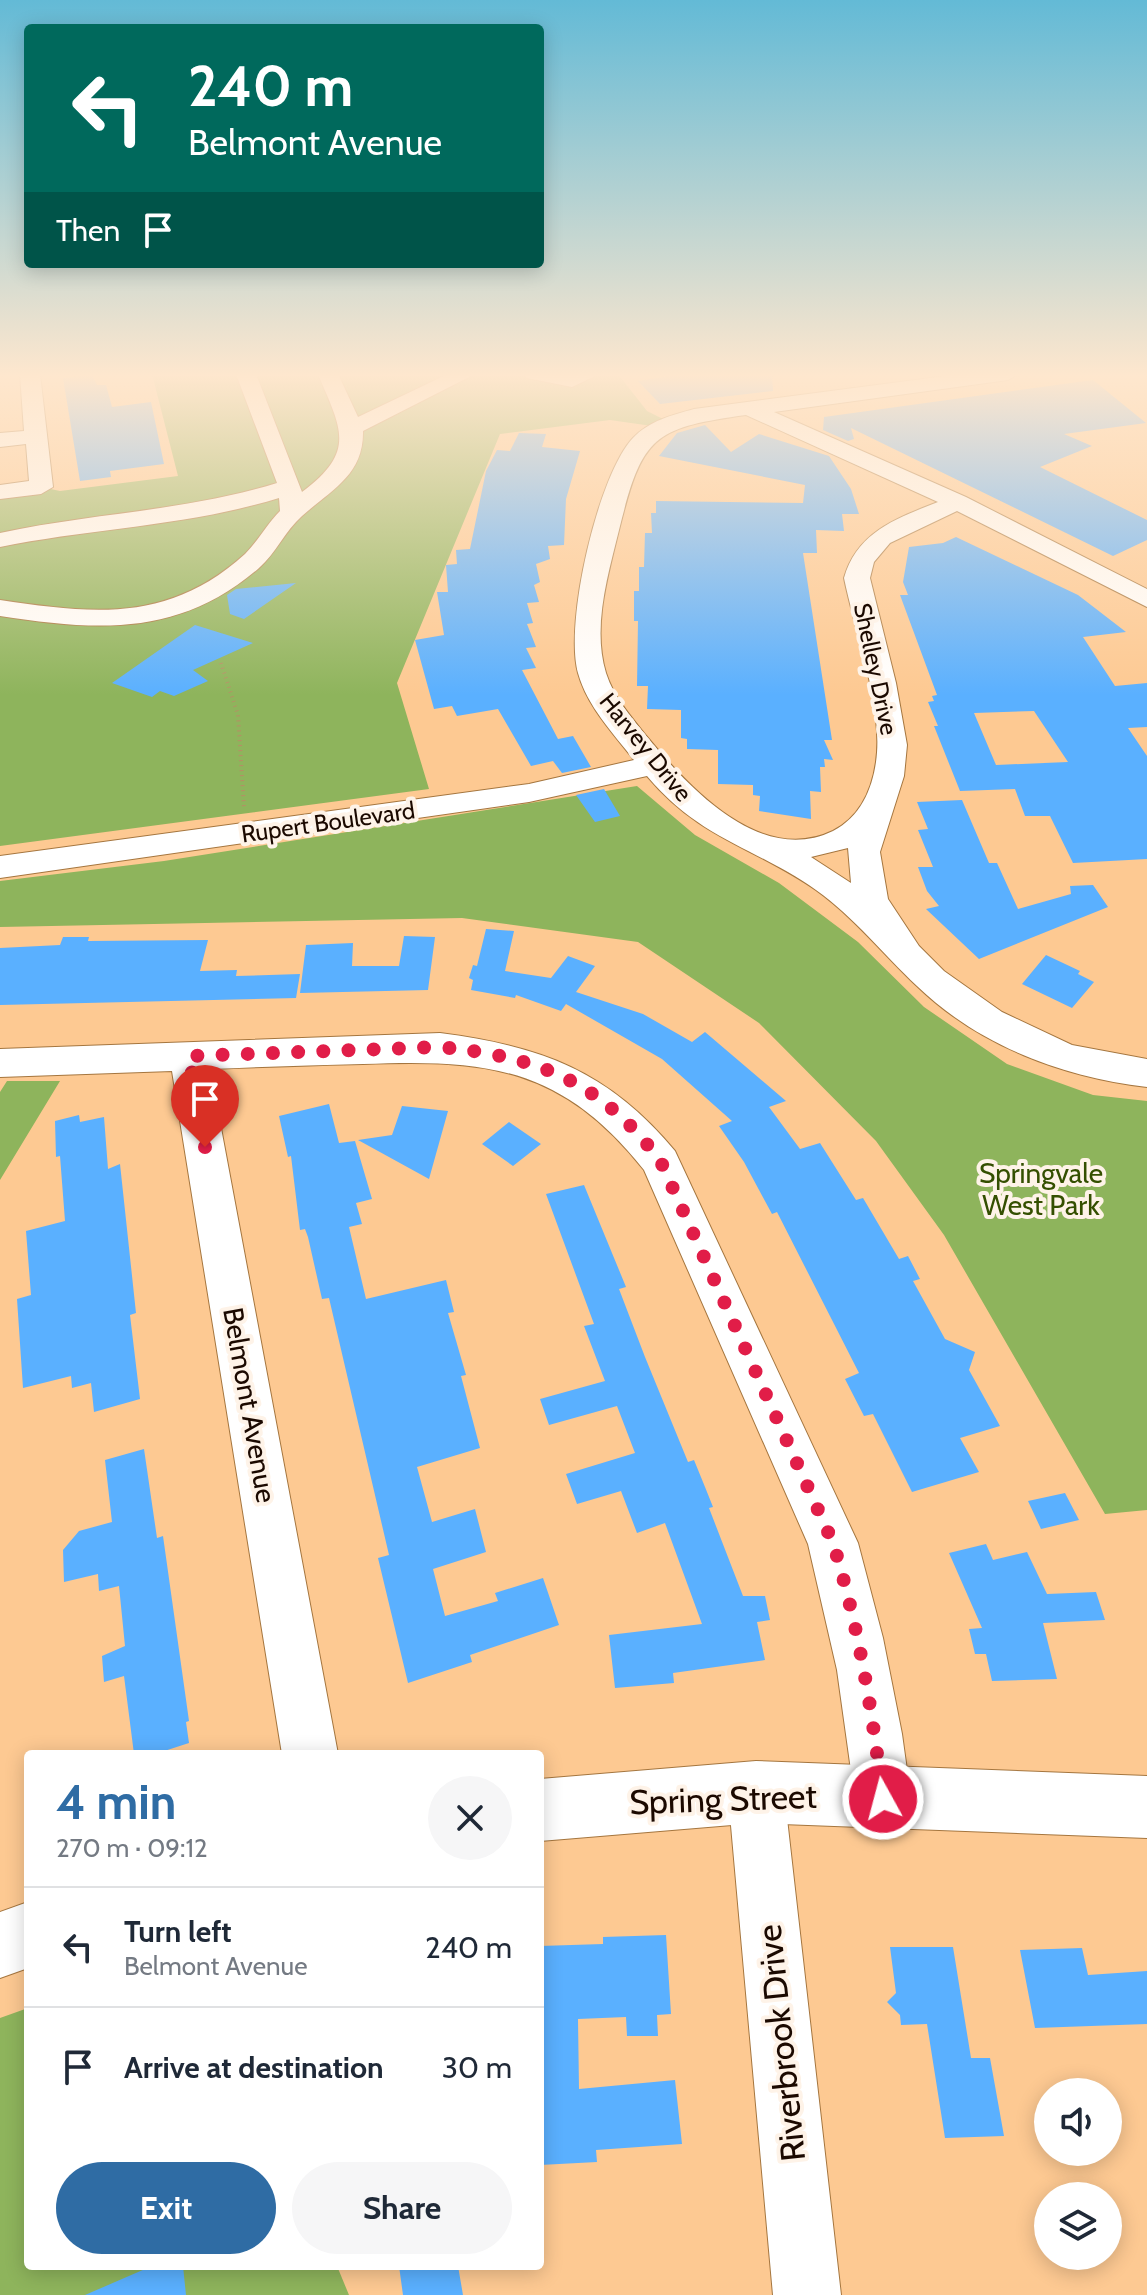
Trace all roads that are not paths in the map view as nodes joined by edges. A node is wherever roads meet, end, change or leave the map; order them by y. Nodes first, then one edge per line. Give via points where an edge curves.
1 (40, 481) edge
2 (284, 481) edge
3 (332, 481) edge
4 (622, 481) edge
5 (911, 481) edge
6 (0, 492) edge
7 (291, 500) junction
8 (958, 502) junction
9 (0, 540) edge
10 (1147, 599) edge
11 (0, 608) edge
12 (654, 765) junction
13 (872, 815) junction
14 (746, 838) junction
15 (0, 867) edge
16 (899, 945) junction
17 (189, 1056) junction
18 (0, 1063) edge
19 (1147, 1073) edge
20 (309, 1750) edge
21 (756, 1792) junction
22 (883, 1799) junction
23 (1147, 1807) edge
24 (544, 1810) edge
25 (24, 1936) edge
26 (0, 1945) edge
27 (807, 2295) edge

1 - 6 street via 41,487
2 - 7 street
3 - 7 street via 322,492
4 - 12 street, Harvey Drive via 594,584 590,664 607,704
5 - 8 street
7 - 9 street via 71,525
7 - 11 street via 255,559 179,609 126,622
8 - 10 street
8 - 13 street, Shelley Drive via 888,534 864,553 858,565 891,742 889,775
12 - 14 street, Harvey Drive via 696,809
12 - 15 street, Rupert Boulevard via 529,793
13 - 14 street via 852,835 827,845 789,848
13 - 16 street, Shelley Drive via 863,854 867,884
14 - 16 street, Harvey Drive via 837,888
16 - 19 street, Shelley Drive via 971,1010 1012,1035 1086,1063
17 - 18 street
17 - 20 street, Belmont Avenue
17 - 22 street via 481,1050 541,1066 578,1083 638,1131 661,1162 833,1543 870,1692
21 - 22 main road, Spring Street
21 - 24 main road, Spring Street
21 - 27 street, Riverbrook Drive
22 - 23 main road, Spring Street
25 - 26 main road

